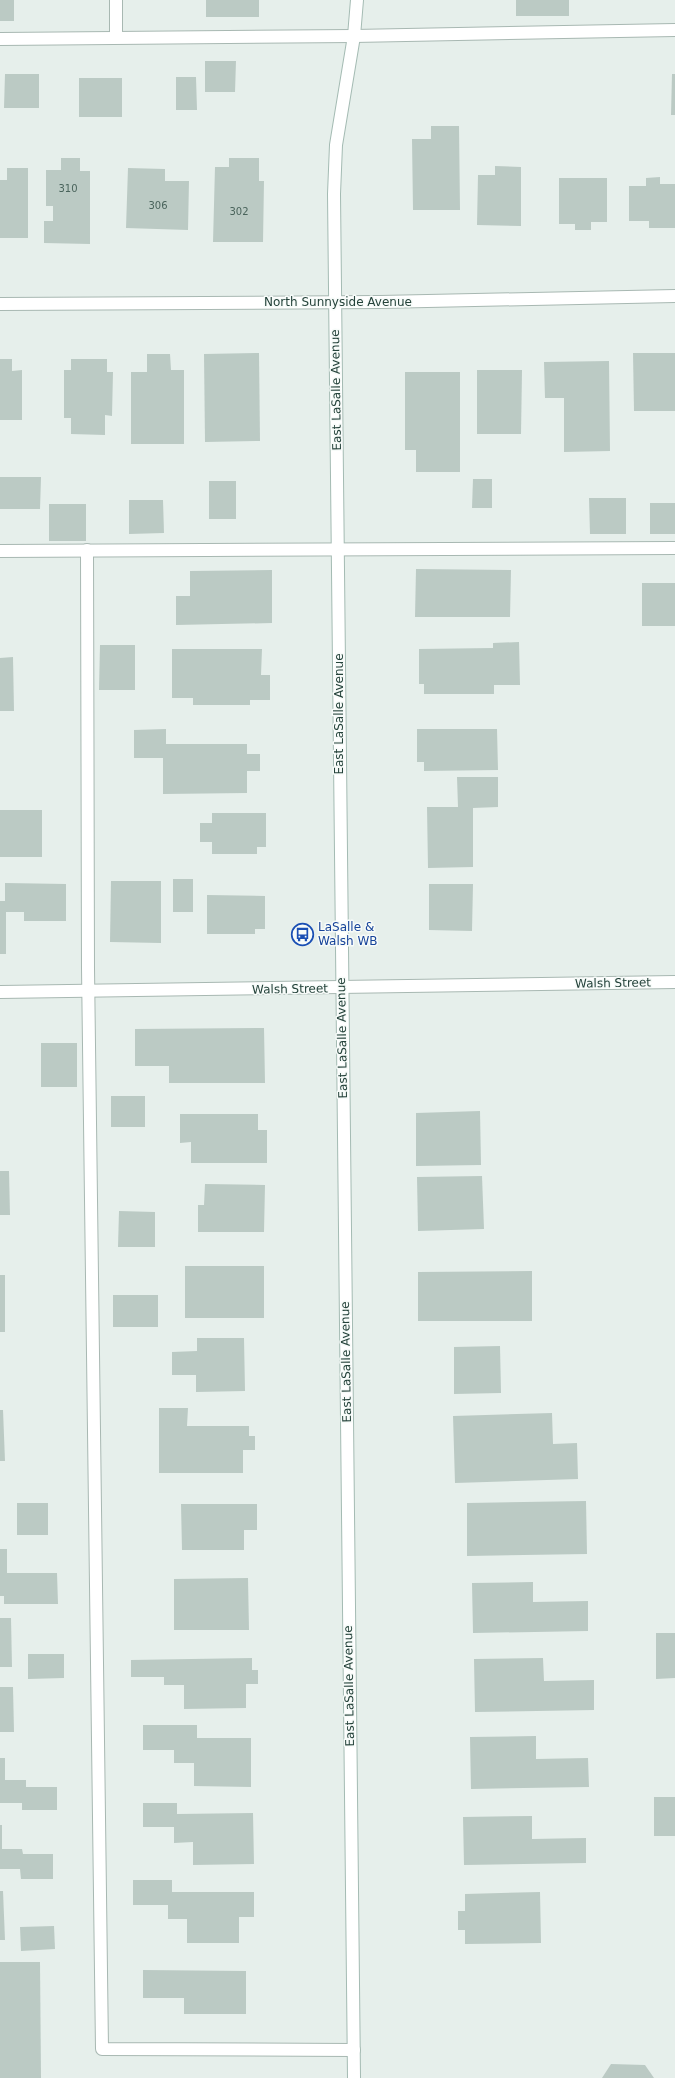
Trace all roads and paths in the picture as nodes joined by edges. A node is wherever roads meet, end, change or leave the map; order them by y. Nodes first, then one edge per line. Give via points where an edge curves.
1 (116, 0) edge
2 (357, 0) edge
3 (675, 30) edge
4 (116, 36) junction
5 (354, 36) junction
6 (0, 39) edge
7 (675, 296) edge
8 (335, 302) junction
9 (0, 304) edge
10 (675, 548) edge
11 (87, 550) junction
12 (338, 550) junction
13 (0, 551) edge
14 (675, 982) edge
15 (342, 988) junction
16 (88, 991) junction
17 (0, 992) edge
18 (354, 2050) junction
19 (354, 2078) edge

1 - 4 street
2 - 5 street, East LaSalle Avenue
3 - 5 street
4 - 5 street
4 - 6 street
5 - 8 street, East LaSalle Avenue via 336,145
7 - 8 street, North Sunnyside Avenue
8 - 9 street, North Sunnyside Avenue
8 - 12 street, East LaSalle Avenue
10 - 12 street
11 - 12 street
11 - 13 street
11 - 16 street
12 - 15 street, East LaSalle Avenue
14 - 15 street, Walsh Street
15 - 16 street, Walsh Street
15 - 18 street, East LaSalle Avenue
16 - 17 street, Walsh Street
16 - 18 street via 102,2049
18 - 19 street, East LaSalle Avenue

